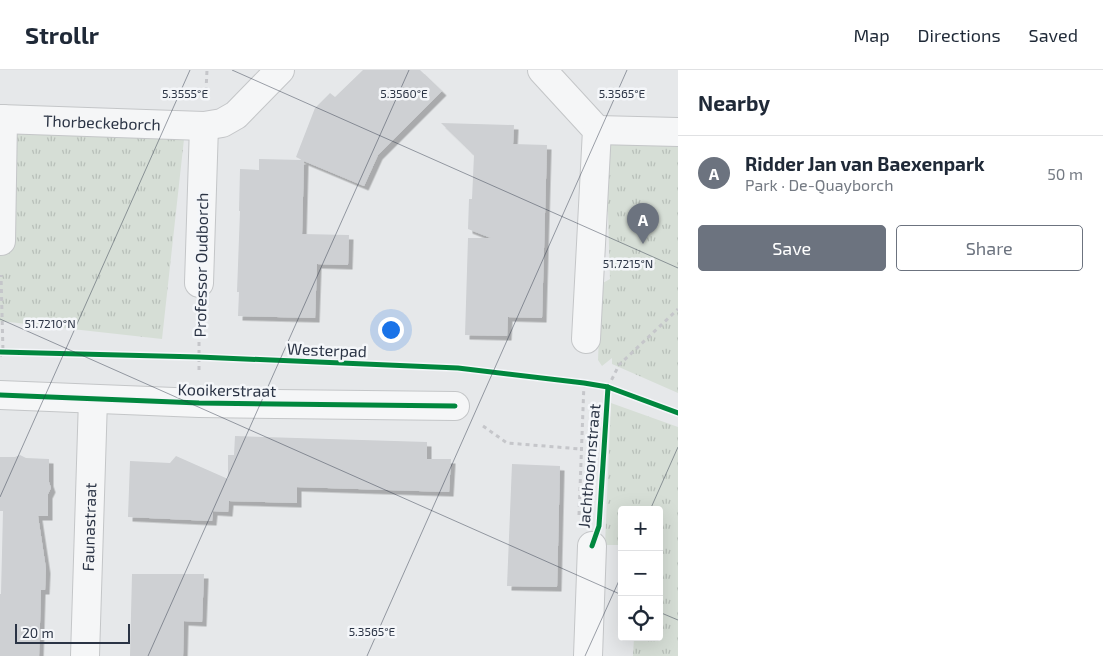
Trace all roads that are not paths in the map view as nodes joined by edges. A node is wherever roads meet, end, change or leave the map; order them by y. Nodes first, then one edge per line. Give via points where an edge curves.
1 (280, 70) edge
2 (542, 70) edge
3 (2, 119) edge
4 (204, 126) junction
5 (597, 130) junction
6 (678, 132) edge
7 (1, 241) edge
8 (199, 283) road end
9 (586, 339) road end
10 (0, 395) edge
11 (93, 399) junction
12 (455, 406) road end
13 (592, 546) road end
14 (85, 656) edge
15 (588, 656) edge

1 - 4 street, Thorbeckeborch via 236,116 222,123
2 - 5 street
3 - 4 street, Thorbeckeborch
3 - 7 street
4 - 8 street, Professor Oudborch
5 - 6 street
5 - 9 street
10 - 11 street, Kooikerstraat
11 - 12 street, Kooikerstraat
11 - 14 street, Faunastraat
13 - 15 street, Jachthoornstraat

